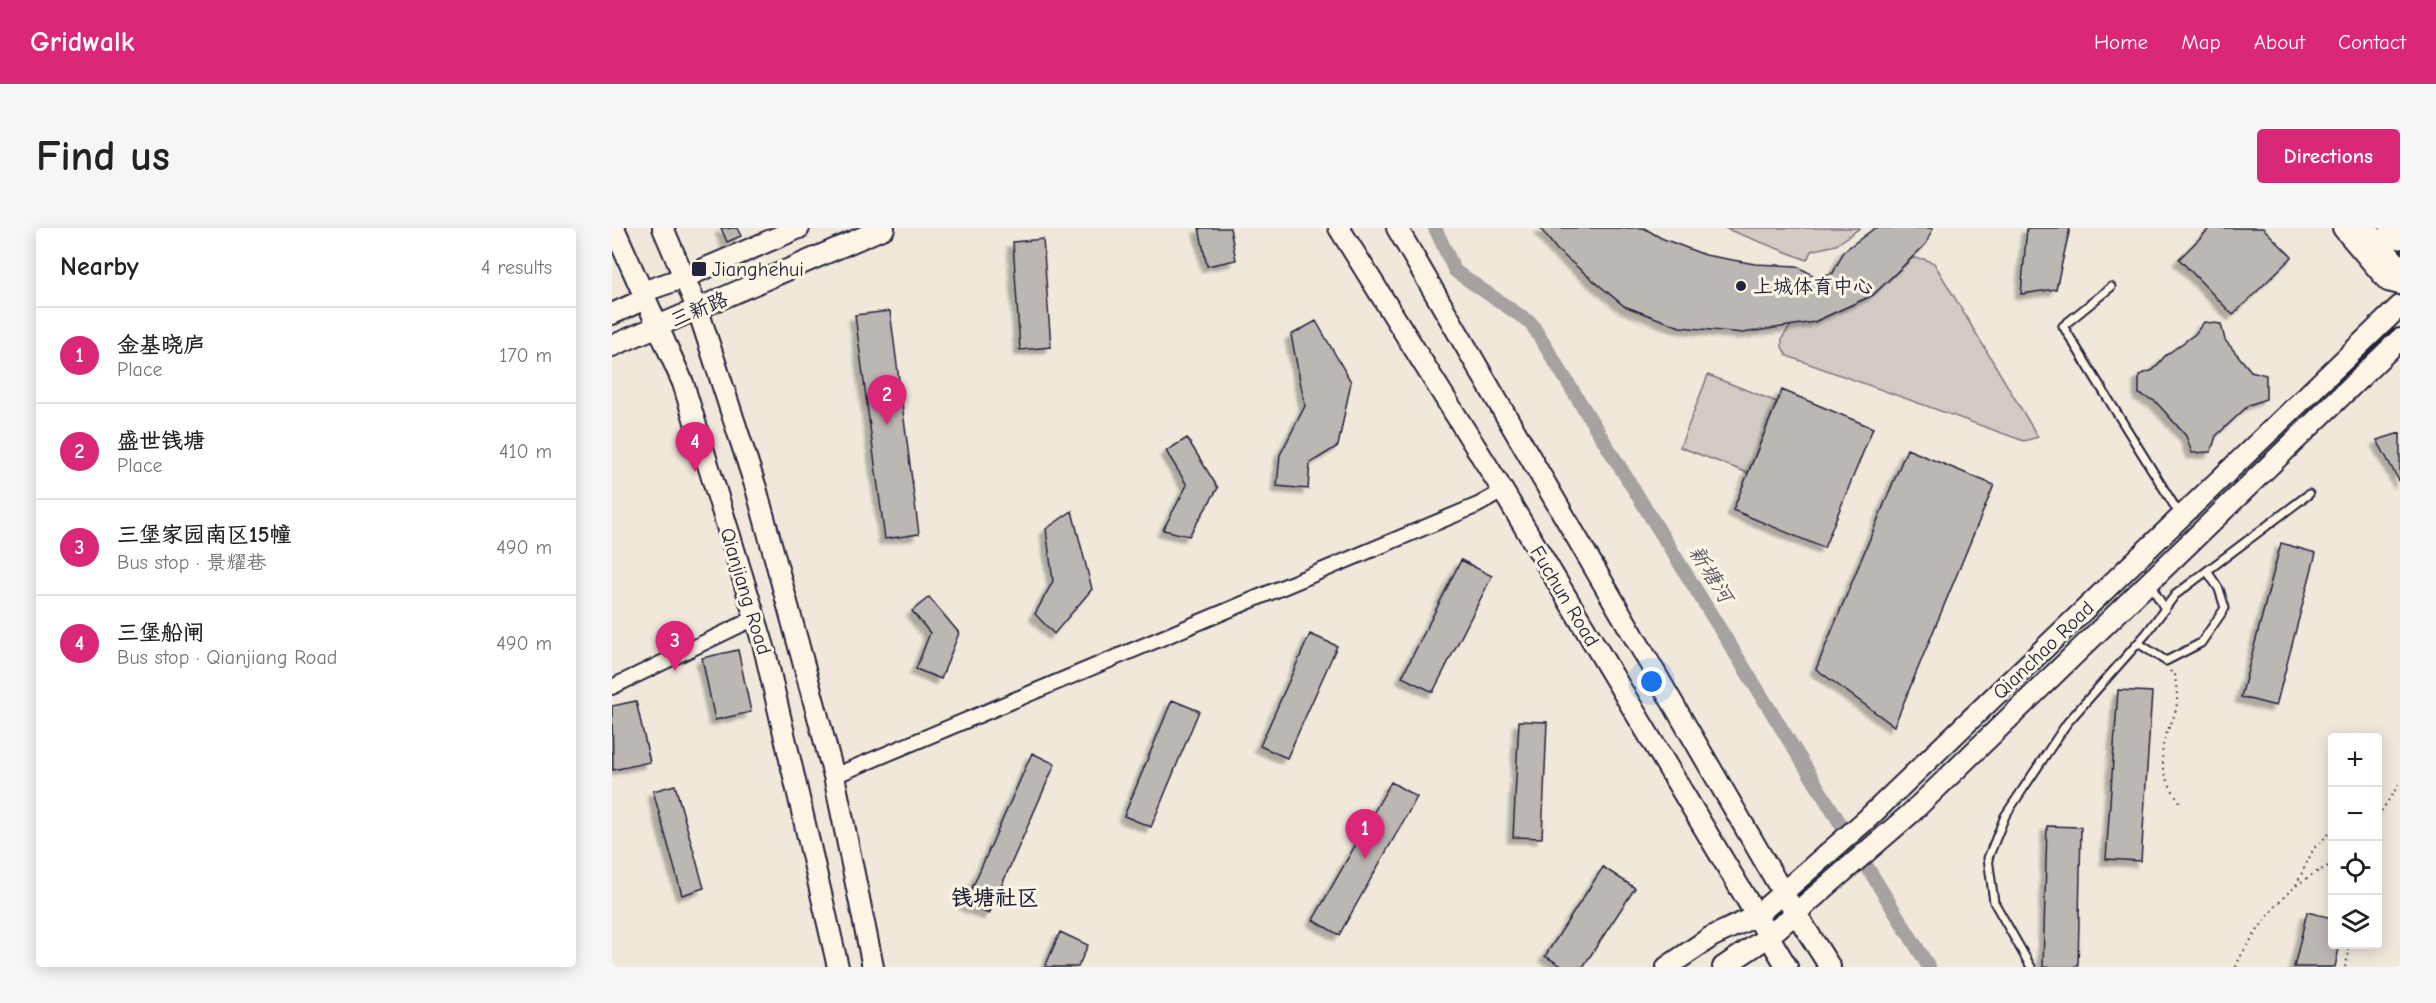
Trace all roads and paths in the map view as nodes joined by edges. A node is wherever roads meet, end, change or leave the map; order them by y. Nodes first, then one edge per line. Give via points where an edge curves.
1 (614, 228) edge
2 (663, 228) edge
3 (729, 228) edge
4 (799, 228) edge
5 (884, 228) edge
6 (1339, 228) edge
7 (1397, 228) edge
8 (2343, 228) edge
9 (2366, 228) edge
10 (2391, 228) edge
11 (731, 234) dead end
12 (2400, 238) edge
13 (2400, 268) edge
14 (683, 278) junction
15 (2400, 284) edge
16 (2111, 287) dead end
17 (644, 296) junction
18 (2400, 306) edge
19 (698, 310) junction
20 (612, 314) edge
21 (657, 326) junction
22 (2400, 339) edge
23 (612, 346) edge
24 (1503, 491) junction
25 (2309, 495) dead end
26 (2181, 517) junction
27 (2207, 571) junction
28 (2149, 582) junction
29 (2165, 609) junction
30 (755, 618) junction
31 (2138, 643) junction
32 (2166, 667) dead end
33 (612, 687) edge
34 (834, 776) junction
35 (2400, 783) edge
36 (2180, 802) dead end
37 (2382, 810) edge
38 (2328, 835) edge
39 (2328, 866) edge
40 (2295, 886) junction
41 (1783, 892) junction
42 (1796, 913) junction
43 (1756, 916) junction
44 (1768, 937) junction
45 (2348, 949) edge
46 (838, 967) edge
47 (873, 967) edge
48 (1667, 967) edge
49 (1723, 967) edge
50 (1786, 967) edge
51 (1830, 967) edge
52 (2031, 967) edge
53 (2236, 967) edge
54 (2345, 967) edge

1 - 17 main road, Qianjiang Road
2 - 14 main road, Qianjiang Road
3 - 11 path
4 - 14 main road, 三新路
5 - 19 main road, 三新路
6 - 24 main road, Fuchun Road
7 - 41 main road, Fuchun Road
8 - 15 main road via 2388,281
9 - 13 main road
10 - 12 main road
14 - 17 main road, 三新路
14 - 19 main road, Qianjiang Road
16 - 26 lane via 2063,326
17 - 20 main road, 三新路
17 - 21 main road, Qianjiang Road
18 - 26 main road, Qianchao Road
19 - 21 main road, 三新路
19 - 34 main road, Qianjiang Road via 756,488
21 - 23 main road, 三新路
21 - 30 main road, Qianjiang Road via 683,383
22 - 28 main road, Qianchao Road
24 - 34 street via 1478,505
24 - 43 main road, Fuchun Road
25 - 27 lane
26 - 41 main road, Qianchao Road via 1867,819
27 - 29 lane via 2175,595
27 - 31 lane via 2225,608 2202,643 2166,661
28 - 29 lane
28 - 42 main road, Qianchao Road via 1910,814
29 - 31 lane
30 - 33 street
30 - 46 main road, Qianjiang Road
31 - 52 lane via 2067,723 2005,816 1988,858 1994,902
32 - 36 path via 2175,675 2177,695 2162,758 2168,786
34 - 47 main road, Qianjiang Road
35 - 37 path
38 - 40 path via 2314,848
39 - 40 path
40 - 53 path via 2281,898 2240,955
41 - 42 main road, Fuchun Road
41 - 43 main road, Qianchao Road
42 - 44 main road, Qianchao Road
42 - 51 main road, Fuchun Road
43 - 44 main road, Fuchun Road
43 - 48 main road, Qianchao Road via 1711,937
44 - 49 main road, Qianchao Road
44 - 50 main road, Fuchun Road
45 - 54 path

